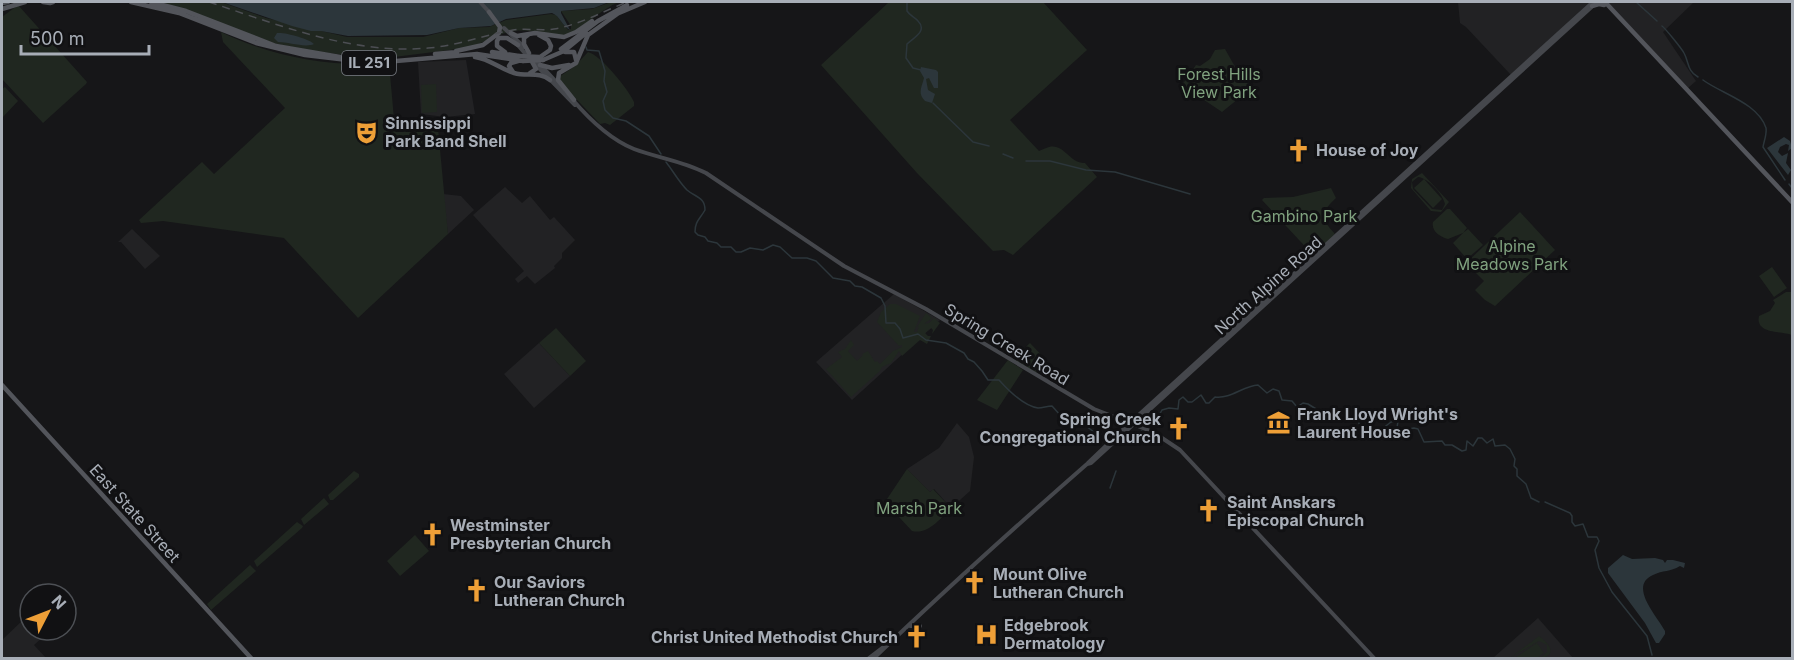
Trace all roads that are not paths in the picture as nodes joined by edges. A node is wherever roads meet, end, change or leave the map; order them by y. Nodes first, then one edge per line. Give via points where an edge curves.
1 (8, 2) edge
2 (18, 2) edge
3 (25, 2) edge
4 (43, 2) edge
5 (53, 2) edge
6 (131, 2) edge
7 (151, 2) edge
8 (480, 2) edge
9 (636, 2) edge
10 (645, 2) edge
11 (1599, 3) edge
12 (2, 6) edge
13 (489, 12) joint
14 (620, 12) junction
15 (608, 14) junction
16 (502, 29) junction
17 (511, 33) junction
18 (518, 45) junction
19 (448, 53) junction
20 (529, 53) junction
21 (409, 59) junction
22 (521, 59) junction
23 (542, 59) junction
24 (531, 60) junction
25 (550, 80) junction
26 (573, 100) junction
27 (580, 110) junction
28 (1739, 145) junction
29 (1792, 202) edge
30 (1792, 207) edge
31 (2, 385) edge
32 (1132, 422) junction
33 (1140, 426) junction
34 (1128, 429) junction
35 (1087, 464) junction
36 (920, 626) dead end
37 (906, 628) junction
38 (891, 642) junction
39 (251, 658) edge
40 (869, 658) edge
41 (874, 658) edge
42 (1374, 658) edge

1 - 12 main road
2 - 12 main road
3 - 12 main road
4 - 5 main road
6 - 21 main road, IL 251 via 179,13 277,50 350,62
7 - 19 main road, IL 251 via 186,11 259,40 306,52 373,60
8 - 13 main road
9 - 15 main road, IL 251
10 - 14 main road
11 - 28 main road
11 - 32 main road, North Alpine Road via 1579,16
13 - 16 main road
14 - 23 main road via 593,27 564,51
14 - 26 main road via 593,30 576,63 559,73 558,80
15 - 17 main road via 564,37
15 - 23 main road, IL 251
16 - 17 main road, Spring Creek Road
16 - 18 main road, Spring Creek Road
16 - 19 main road via 483,45
17 - 20 main road, Spring Creek Road
18 - 22 main road via 504,37 496,44 501,51
18 - 24 main road, Spring Creek Road
19 - 22 main road, IL 251 via 481,51
20 - 23 main road, Spring Creek Road
20 - 23 main road via 524,38 531,34 540,36 551,46
21 - 22 main road, IL 251 via 477,54
21 - 25 main road via 476,57 514,74 540,74
22 - 23 main road, IL 251, bridge
22 - 24 main road via 510,64 512,72 534,72
23 - 23 main road via 568,51 576,57 573,63 559,68 552,68
23 - 26 main road, Spring Creek Road
24 - 25 main road, Spring Creek Road
25 - 27 main road, Spring Creek Road
26 - 27 main road, Spring Creek Road
27 - 32 main road, Spring Creek Road via 618,141 706,173 844,266 926,309 1097,411
28 - 29 main road
28 - 30 main road
31 - 39 main road, East State Street
32 - 33 main road, Spring Creek Road
32 - 34 main road, North Alpine Road
32 - 35 main road, North Alpine Road
33 - 34 main road
33 - 42 main road, Spring Creek Road via 1180,450
34 - 35 main road, North Alpine Road
35 - 37 main road, North Alpine Road
36 - 37 main road
37 - 38 main road, North Alpine Road
38 - 40 main road, North Alpine Road
38 - 41 main road, North Alpine Road

